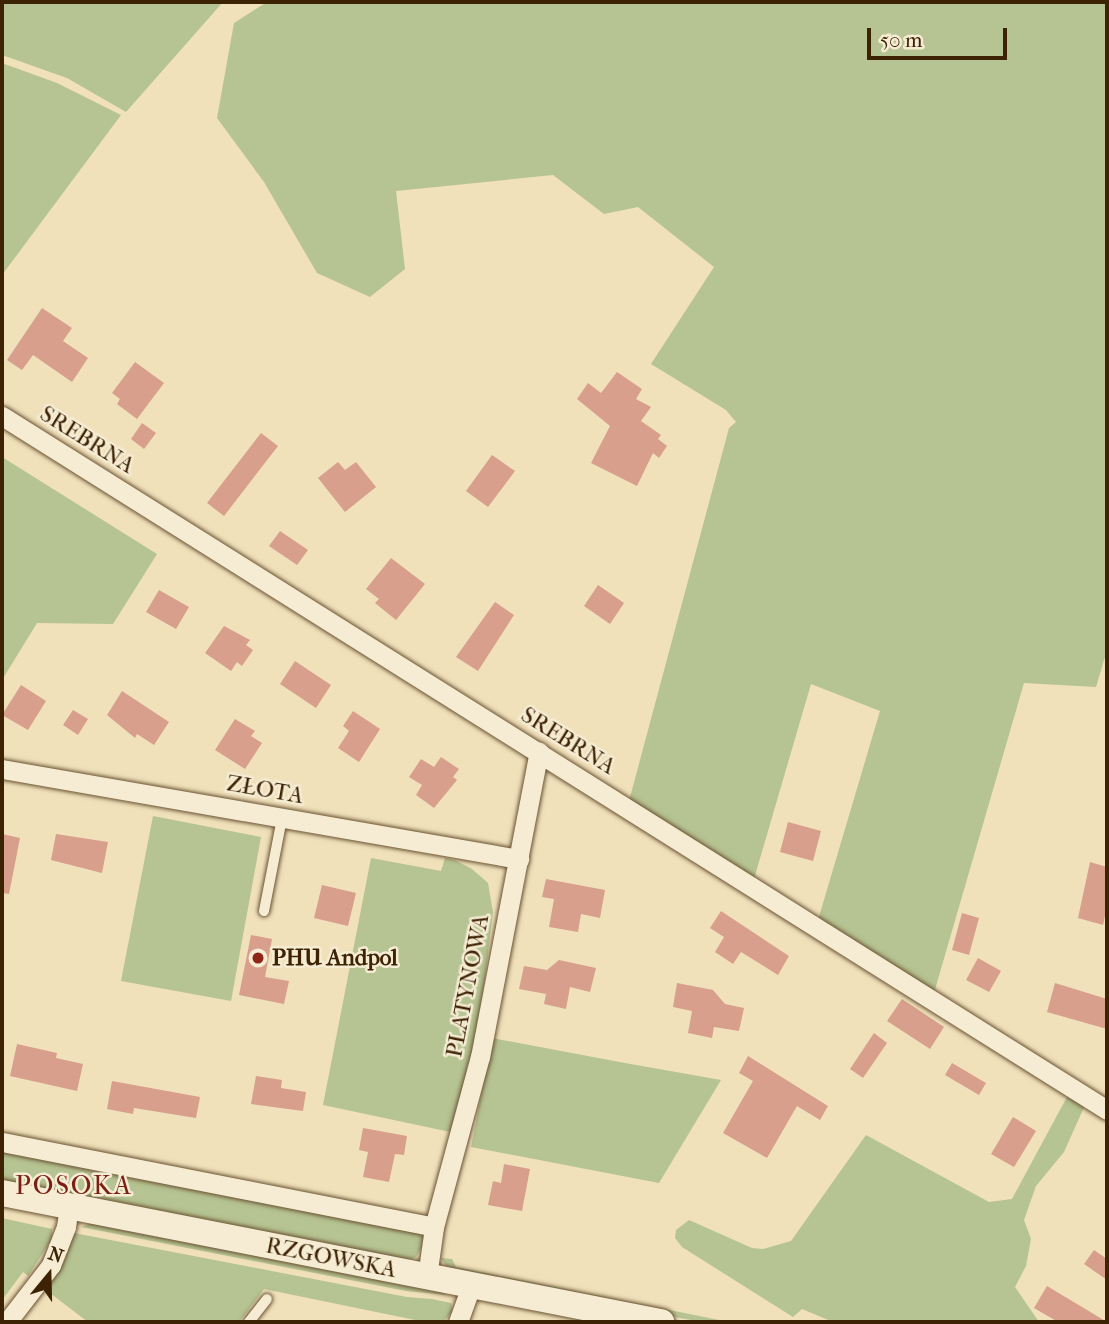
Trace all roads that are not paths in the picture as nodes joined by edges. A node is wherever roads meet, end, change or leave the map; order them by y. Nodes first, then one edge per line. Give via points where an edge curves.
1 (2, 416) edge
2 (539, 752) junction
3 (2, 769) edge
4 (282, 818) junction
5 (519, 859) junction
6 (264, 911) dead end
7 (1107, 1110) edge
8 (2, 1142) edge
9 (2, 1193) edge
10 (69, 1206) junction
11 (434, 1227) junction
12 (427, 1277) junction
13 (471, 1286) junction
14 (267, 1299) dead end
15 (7, 1322) edge
16 (249, 1322) edge
17 (458, 1322) edge
18 (661, 1322) edge

1 - 2 street, SREBRNA
2 - 5 street, PLATYNOWA
2 - 7 street, SREBRNA
3 - 4 street, ZŁOTA
4 - 5 street, ZŁOTA
4 - 6 lane
5 - 11 street, PLATYNOWA via 480,1058
8 - 11 street
9 - 10 street, RZGOWSKA
10 - 12 street, RZGOWSKA
10 - 15 street via 51,1265
11 - 12 street, PLATYNOWA
12 - 13 street, RZGOWSKA
13 - 17 street
13 - 18 street, RZGOWSKA
14 - 16 lane

